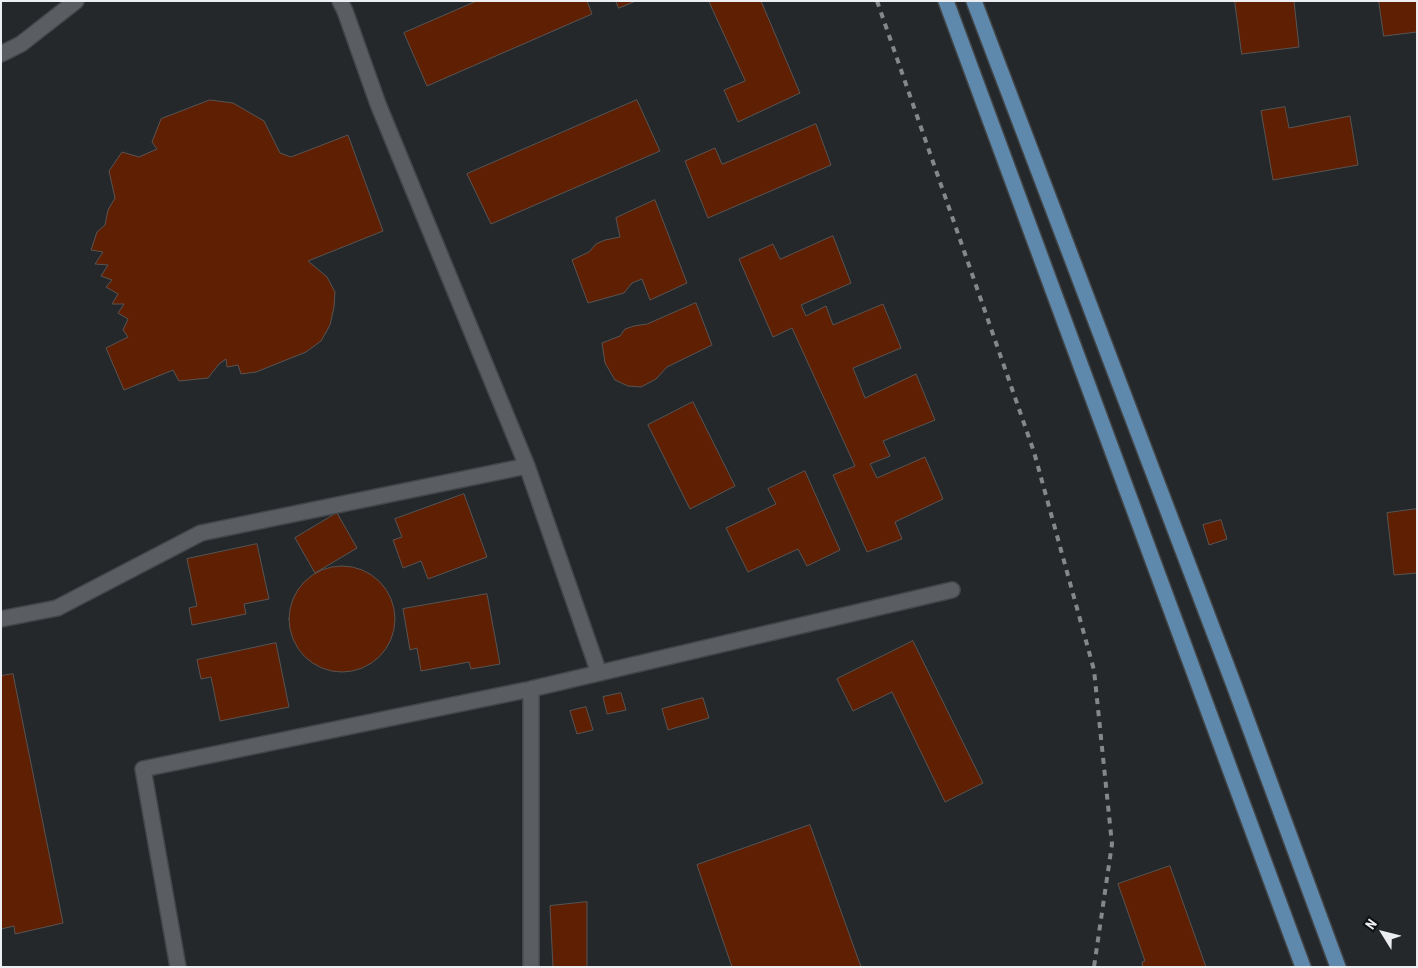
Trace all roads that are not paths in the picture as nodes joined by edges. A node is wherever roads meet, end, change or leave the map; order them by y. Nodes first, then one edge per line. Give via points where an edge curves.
1 (76, 1) edge
2 (340, 1) edge
3 (946, 1) edge
4 (974, 1) edge
5 (1, 54) edge
6 (527, 466) junction
7 (952, 590) dead end
8 (1, 619) edge
9 (599, 673) junction
10 (531, 689) junction
11 (178, 967) edge
12 (531, 967) edge
13 (1302, 967) edge
14 (1338, 967) edge

1 - 5 lane via 21,44
2 - 6 lane via 378,104
3 - 13 main road
4 - 14 main road
6 - 8 lane via 201,533 57,608
6 - 9 lane
7 - 9 lane
9 - 10 lane
10 - 11 lane via 143,769
10 - 12 lane

